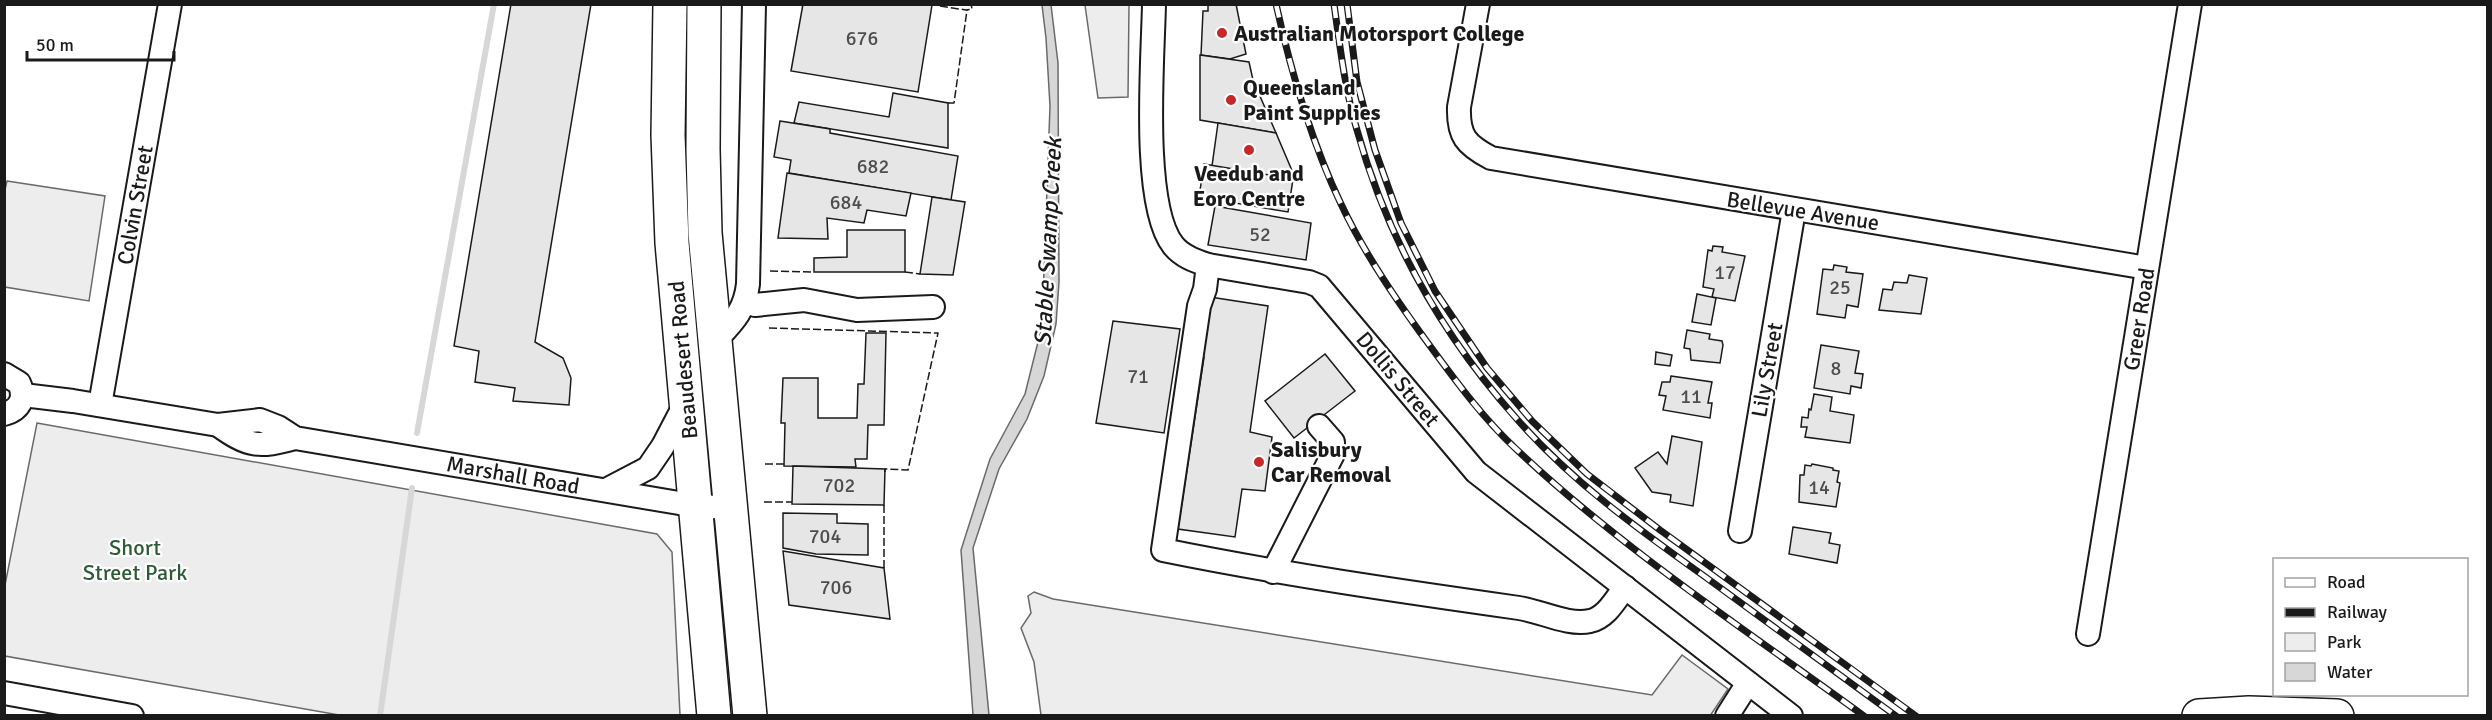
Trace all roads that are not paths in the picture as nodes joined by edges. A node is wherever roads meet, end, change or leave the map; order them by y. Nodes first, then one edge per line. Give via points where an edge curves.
1 (170, 4) edge
2 (670, 4) edge
3 (704, 4) edge
4 (754, 4) edge
5 (1154, 4) edge
6 (1478, 4) edge
7 (2190, 4) edge
8 (1794, 210) junction
9 (1208, 265) junction
10 (2147, 268) junction
11 (746, 302) junction
12 (933, 307) dead end
13 (715, 341) junction
14 (4, 374) edge
15 (23, 395) junction
16 (687, 400) junction
17 (100, 405) junction
18 (4, 414) edge
19 (1319, 426) dead end
20 (606, 490) junction
21 (695, 505) junction
22 (731, 509) junction
23 (1740, 531) dead end
24 (1274, 572) junction
25 (1625, 587) junction
26 (2088, 634) dead end
27 (1748, 683) junction
28 (4, 693) edge
29 (1767, 708) edge
30 (132, 716) edge
31 (714, 716) edge
32 (750, 716) edge
33 (1727, 716) edge
34 (1791, 716) edge
35 (2199, 716) edge
36 (2337, 716) edge

1 - 17 street, Colvin Street
2 - 16 highway, Beaudesert Road via 668,135 672,243
3 - 13 highway, Beaudesert Road via 705,209
4 - 11 street
5 - 9 street, Dollis Street via 1152,138 1155,191 1162,225 1174,248
6 - 8 street, Bellevue Avenue via 1458,124 1464,139 1474,149 1491,158
7 - 10 street, Greer Road
8 - 10 street, Bellevue Avenue
8 - 23 street, Lily Street
9 - 24 street via 1198,306 1162,550
9 - 25 street, Dollis Street via 1319,286 1476,472
10 - 26 street, Greer Road
11 - 12 street via 755,305 804,300 857,310
11 - 13 street, Beaudesert Road
13 - 22 highway, Beaudesert Road
14 - 15 street via 20,383
15 - 17 street, Marshall Road
15 - 18 street via 18,407
16 - 20 street via 648,468
16 - 21 highway, Beaudesert Road
17 - 20 street, Marshall Road via 218,425 256,446 295,438
19 - 24 street via 1333,442 1333,454
20 - 21 street, Marshall Road
21 - 22 street, Marshall Road
21 - 31 highway, Beaudesert Road
22 - 32 highway, Beaudesert Road
24 - 25 street via 1532,610 1579,622 1605,613
25 - 27 street, Dollis Street
27 - 29 street, Dollis Street
27 - 33 street
28 - 30 street
29 - 34 street, Dollis Street
35 - 36 highway

